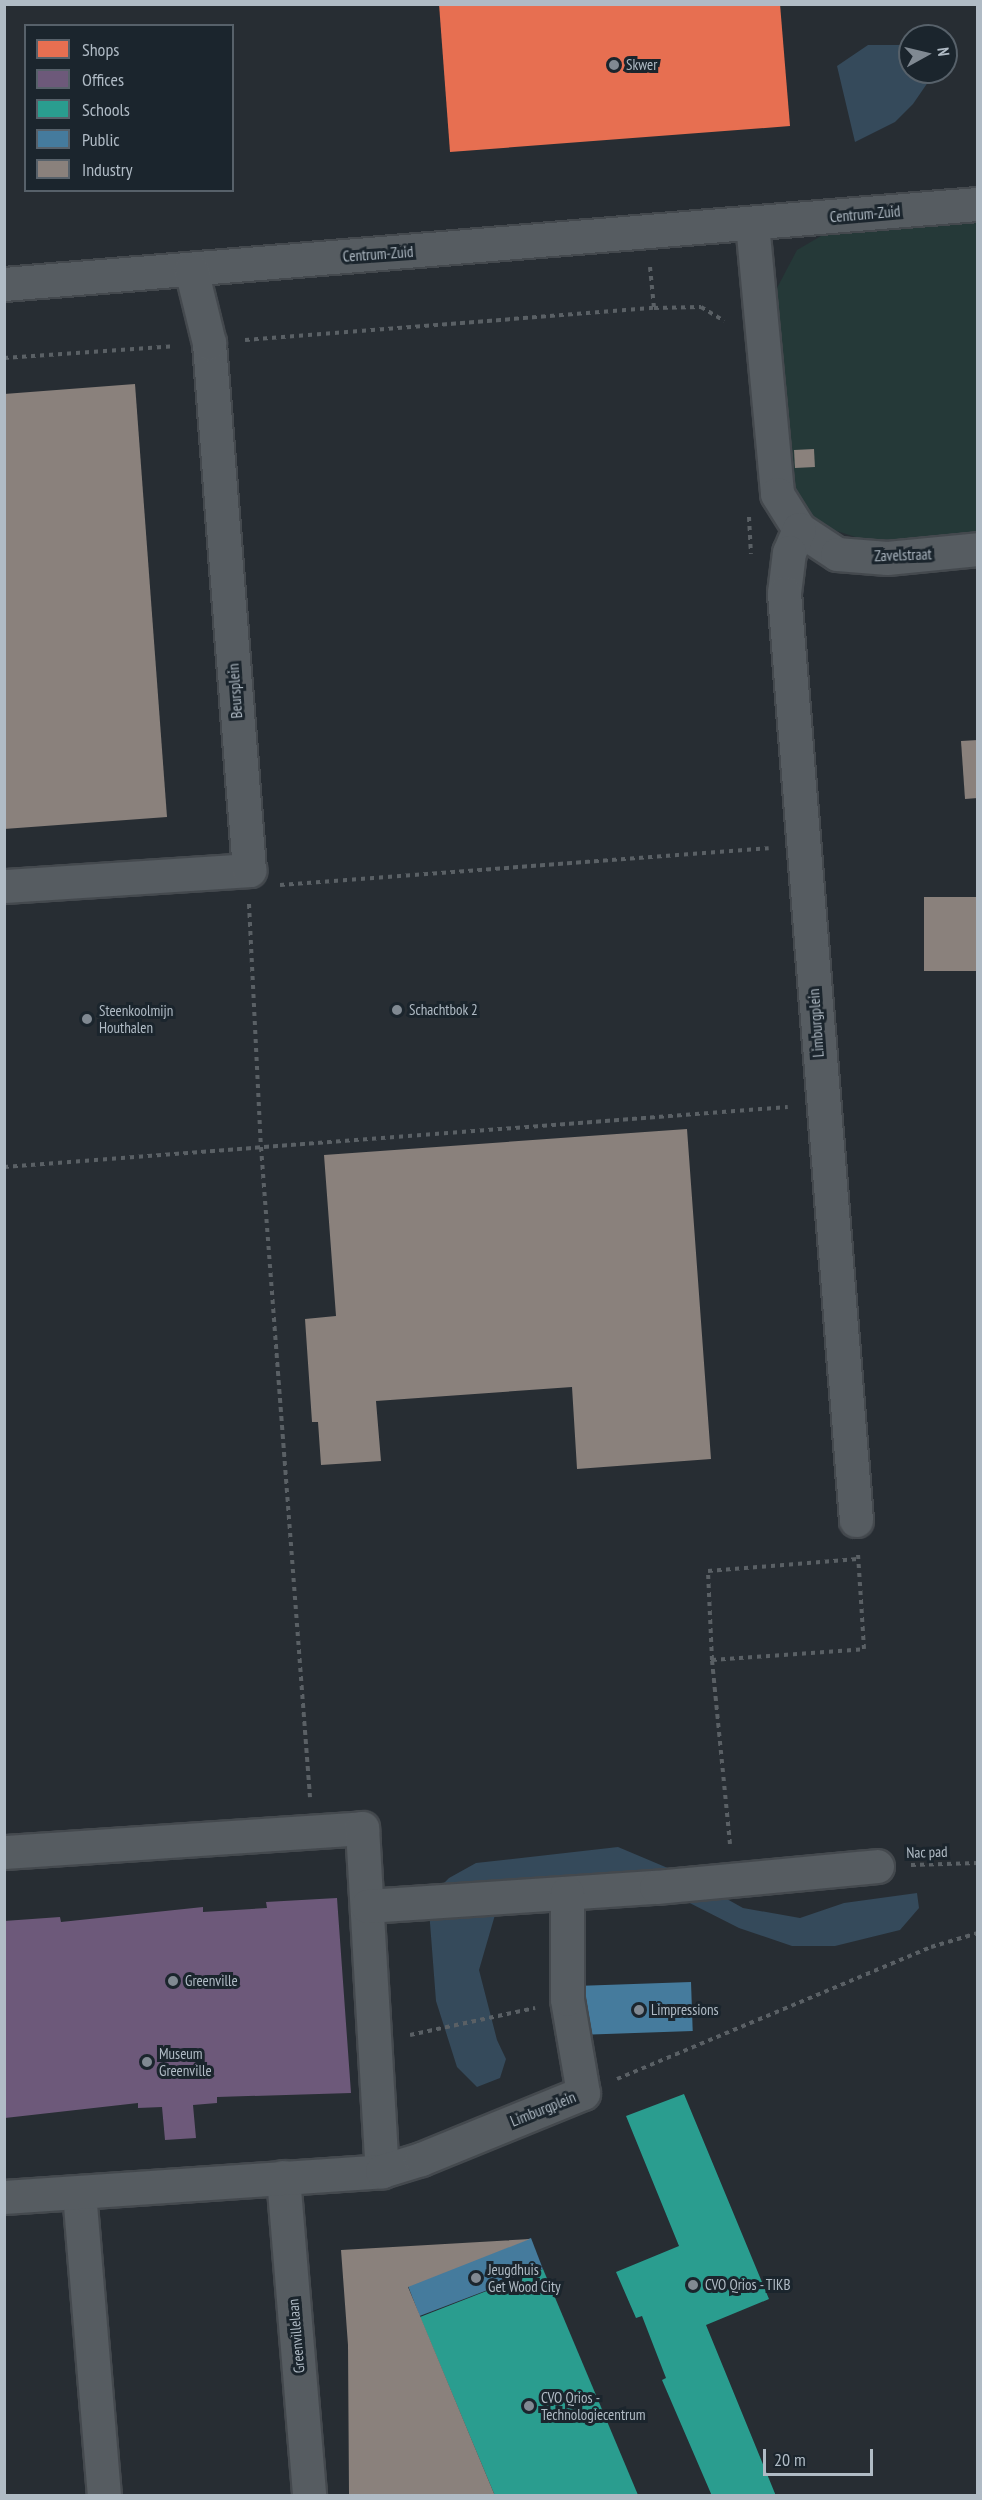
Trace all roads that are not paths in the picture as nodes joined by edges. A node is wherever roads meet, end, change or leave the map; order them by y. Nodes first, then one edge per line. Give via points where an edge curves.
1 (978, 204) edge
2 (752, 223) junction
3 (192, 269) junction
4 (4, 284) edge
5 (800, 529) junction
6 (978, 549) edge
7 (4, 886) edge
8 (856, 1520) road end
9 (4, 1852) edge
10 (877, 1866) road end
11 (567, 1893) junction
12 (367, 1906) junction
13 (382, 2170) junction
14 (284, 2177) junction
15 (79, 2192) junction
16 (4, 2197) edge
17 (104, 2496) edge
18 (309, 2496) edge

1 - 2 street, Centrum-Zuid
2 - 3 street, Centrum-Zuid
2 - 5 street via 777,494
3 - 4 street, Centrum-Zuid
3 - 7 street, Beursplein via 209,343 249,879
5 - 6 street, Zavelstraat via 837,554 887,558
5 - 8 street, Limburgplein via 789,552 784,593
9 - 12 street via 363,1828
10 - 11 street
11 - 12 street
11 - 13 street, Limburgplein via 567,1999 583,2093 421,2159
12 - 13 street
13 - 14 street
14 - 15 street
14 - 18 street, Greenvillelaan
15 - 16 street
15 - 17 street

